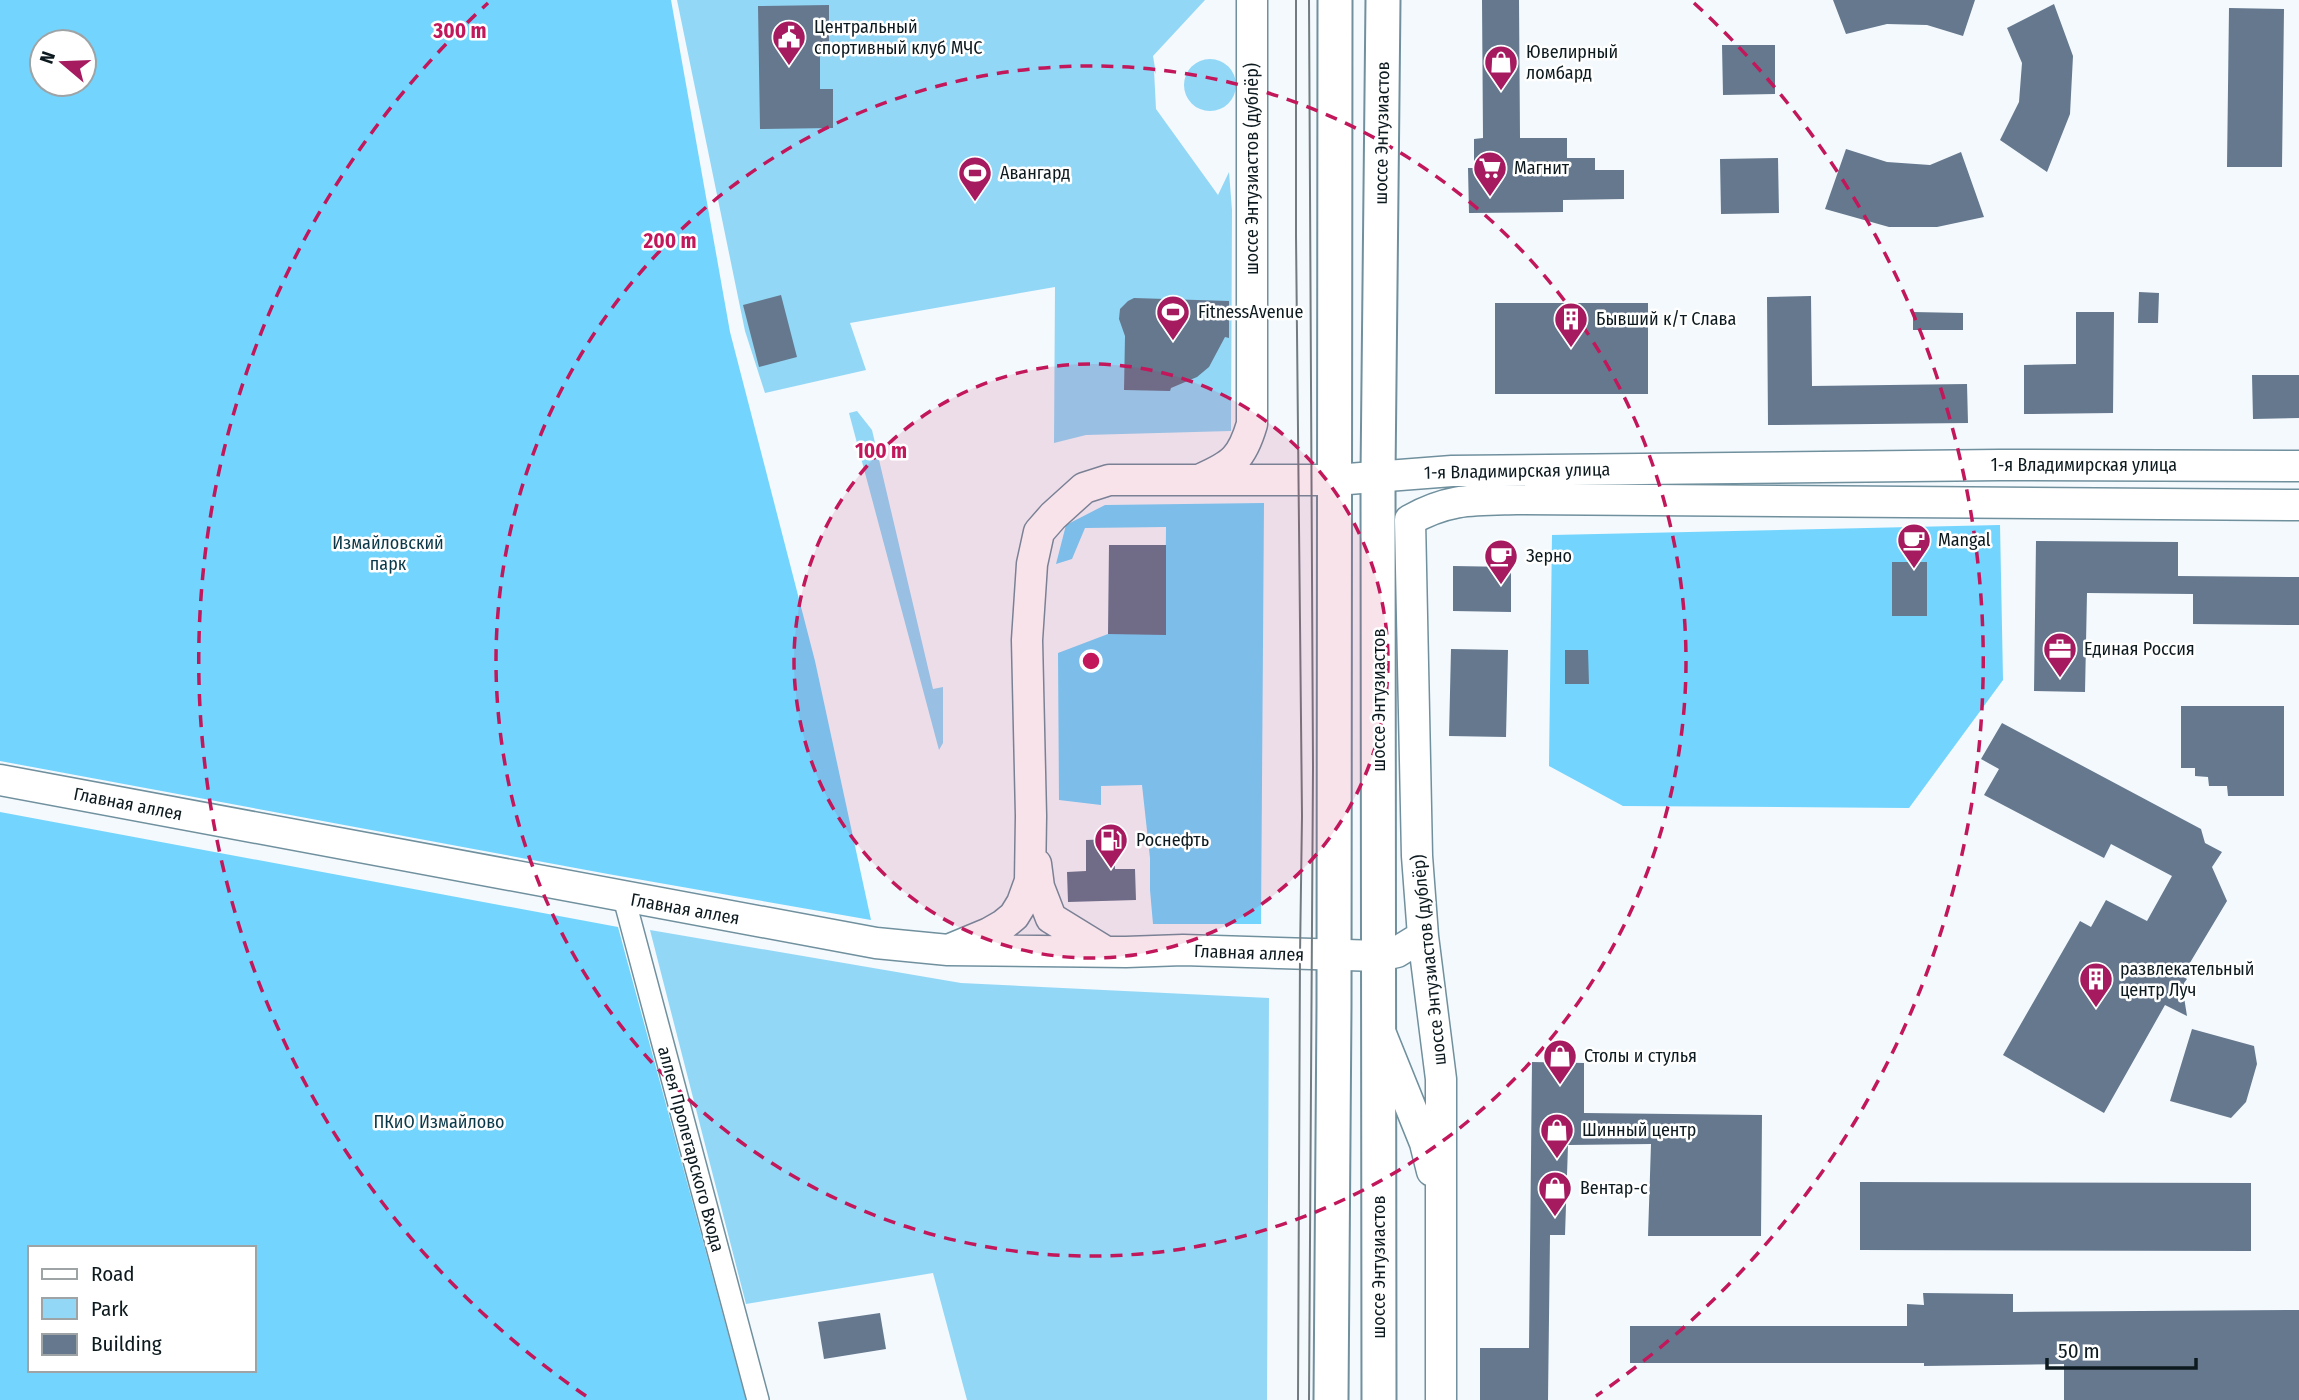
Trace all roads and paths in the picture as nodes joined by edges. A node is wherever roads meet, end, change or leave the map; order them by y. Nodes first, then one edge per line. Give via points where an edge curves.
1 (1252, 0) edge
2 (1335, 0) edge
3 (1383, 0) edge
4 (2299, 466) edge
5 (1378, 475) junction
6 (1199, 479) junction
7 (1335, 480) junction
8 (2299, 505) edge
9 (1410, 520) joint
10 (0, 780) edge
11 (1031, 816) junction
12 (624, 898) junction
13 (1423, 936) junction
14 (948, 950) junction
15 (1107, 952) junction
16 (1334, 955) junction
17 (1379, 956) junction
18 (1379, 1031) junction
19 (1441, 1209) junction
20 (758, 1400) edge
21 (1331, 1400) edge
22 (1379, 1400) edge
23 (1441, 1400) edge

1 - 6 main road, шоссе Энтузиастов (дублёр) via 1252,424 1240,454 1226,468
2 - 7 main road
3 - 5 main road, шоссе Энтузиастов
4 - 5 main road, 1-я Владимирская улица via 1972,465
5 - 7 main road, 1-я Владимирская улица
5 - 17 main road, шоссе Энтузиастов
6 - 7 main road, 1-я Владимирская улица
6 - 11 main road, 1-я Владимирская улица via 1109,480 1084,488 1039,532 1027,640
7 - 16 main road
8 - 9 main road, 1-я Владимирская улица via 1517,499 1460,500
9 - 13 main road, шоссе Энтузиастов (дублёр)
10 - 12 main road, Главная аллея
11 - 14 main road, 1-я Владимирская улица via 1030,881 1023,903 1003,925
11 - 15 main road, 1-я Владимирская улица via 1039,887 1051,918
12 - 14 main road, Главная аллея via 876,943
12 - 20 street, аллея Пролетарского Входа
13 - 17 main road via 1397,952
13 - 19 main road, шоссе Энтузиастов (дублёр) via 1441,1079
14 - 15 main road, Главная аллея
15 - 16 main road, Главная аллея
16 - 17 main road, Главная аллея
16 - 21 main road
17 - 18 main road, шоссе Энтузиастов
18 - 19 main road via 1425,1143
18 - 22 main road, шоссе Энтузиастов
19 - 23 main road, шоссе Энтузиастов (дублёр)

